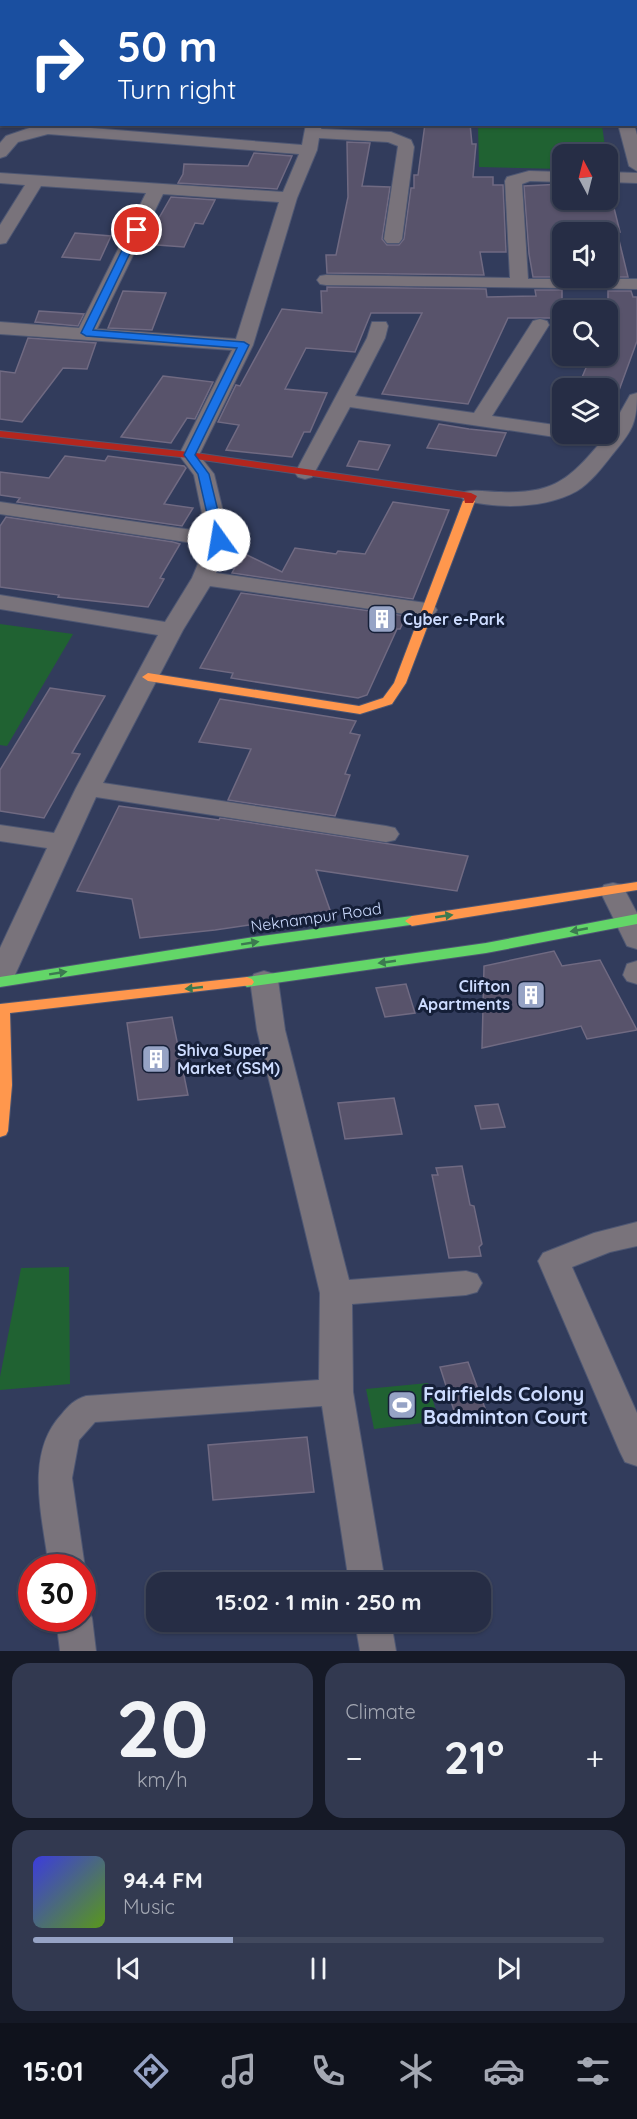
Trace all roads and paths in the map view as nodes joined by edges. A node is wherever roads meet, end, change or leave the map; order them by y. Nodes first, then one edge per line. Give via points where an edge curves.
1 (549, 0) edge
2 (628, 0) edge
3 (627, 126) edge
4 (49, 127) edge
5 (311, 136) edge
6 (633, 144) edge
7 (0, 153) edge
8 (637, 166) edge
9 (552, 177) edge
10 (618, 177) edge
11 (0, 178) edge
12 (637, 178) edge
13 (36, 181) junction
14 (157, 189) junction
15 (289, 198) junction
16 (1, 235) edge
17 (393, 238) dead end
18 (326, 280) dead end
19 (519, 284) junction
20 (637, 284) edge
21 (540, 325) dead end
22 (379, 326) dead end
23 (0, 328) edge
24 (86, 333) junction
25 (244, 345) junction
26 (637, 399) edge
27 (344, 400) junction
28 (479, 420) junction
29 (552, 431) edge
30 (0, 434) edge
31 (618, 434) edge
32 (611, 444) edge
33 (189, 455) junction
34 (306, 473) junction
35 (471, 496) junction
36 (0, 508) edge
37 (219, 540) junction
38 (203, 578) junction
39 (0, 602) edge
40 (426, 610) junction
41 (172, 630) junction
42 (148, 677) junction
43 (88, 788) junction
44 (0, 833) edge
45 (386, 834) dead end
46 (62, 842) junction
47 (625, 888) edge
48 (634, 927) edge
49 (637, 970) edge
50 (637, 975) edge
51 (0, 977) edge
52 (264, 980) junction
53 (0, 982) edge
54 (1, 1009) edge
55 (0, 1131) edge
56 (637, 1234) edge
57 (466, 1283) dead end
58 (336, 1293) junction
59 (336, 1392) junction
60 (637, 1452) edge
61 (65, 1554) edge
62 (365, 1572) edge
63 (76, 1632) edge
64 (375, 1632) edge
65 (78, 1651) edge
66 (378, 1651) edge

1 - 2 street
3 - 6 street
4 - 5 street
4 - 7 street via 12,139
5 - 15 street
5 - 17 street via 391,137 405,143
6 - 8 street
9 - 19 street via 529,176 513,181
10 - 12 street
11 - 13 street
13 - 14 street
13 - 16 street
14 - 15 street
14 - 24 street
15 - 25 street
18 - 19 street
19 - 20 street
21 - 28 street
22 - 27 street
23 - 24 street
24 - 25 street
25 - 33 street
26 - 31 street
27 - 28 street
27 - 34 street
28 - 29 street
30 - 33 street
32 - 35 street via 580,478 563,490 525,498
33 - 34 street
33 - 37 street via 204,474
34 - 35 street
35 - 40 street
36 - 37 street
37 - 38 street
38 - 40 street
38 - 41 street
39 - 41 street
40 - 42 street via 394,692 388,701 360,710
41 - 42 street
42 - 43 street
43 - 45 street
43 - 46 street
44 - 46 street
46 - 51 street
47 - 48 street
53 -> 47 street, Neknampur Road
48 -> 52 street
49 - 50 street
52 -> 54 street
52 - 58 street via 271,1030
54 - 55 street via 4,1085
56 - 60 street via 605,1241 554,1261
57 - 58 street
58 - 59 street
59 - 61 street via 86,1409 63,1435 55,1478
59 - 62 street
63 - 65 street
64 - 66 street

